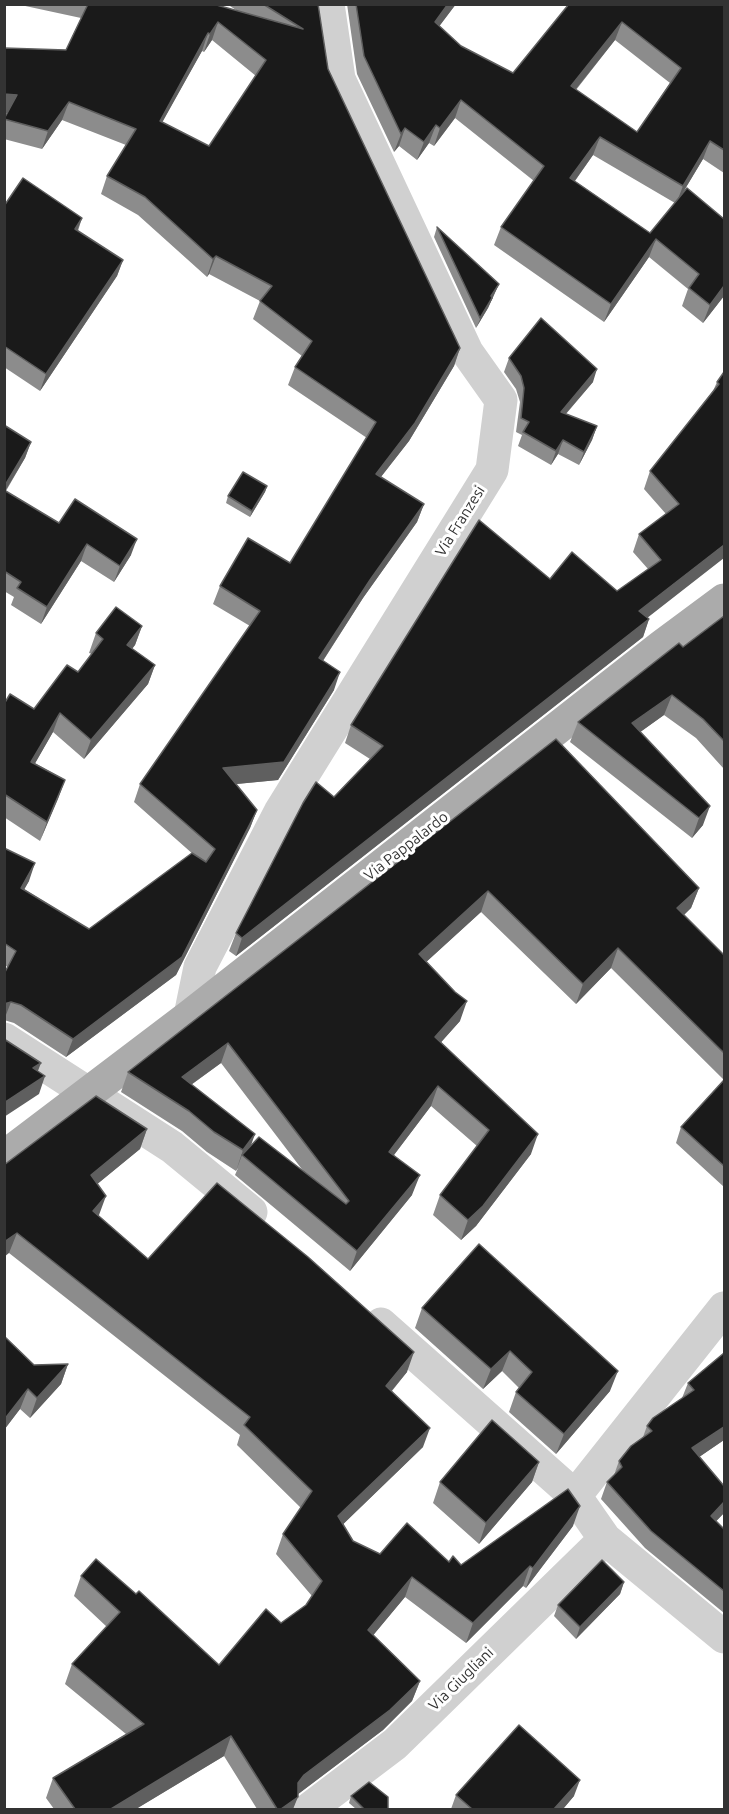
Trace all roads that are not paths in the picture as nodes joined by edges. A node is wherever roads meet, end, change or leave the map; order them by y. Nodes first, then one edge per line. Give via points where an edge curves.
1 (328, 4) edge
2 (724, 600) edge
3 (190, 1016) junction
4 (4, 1039) edge
5 (89, 1093) junction
6 (4, 1157) edge
7 (278, 1234) edge
8 (357, 1302) edge
9 (724, 1308) edge
10 (574, 1496) junction
11 (605, 1539) junction
12 (724, 1637) edge
13 (308, 1809) edge

1 - 3 street, Via Franzesi via 339,79 467,352 501,400 494,458 492,470 280,812 200,967
2 - 3 main road, Via Pappalardo
3 - 5 main road, Via Pappalardo
4 - 5 street
5 - 6 main road, Via Pappalardo
5 - 7 street via 172,1147
8 - 10 street
9 - 10 street
10 - 11 street
11 - 12 street
11 - 13 street, Via Giugliani via 395,1744

